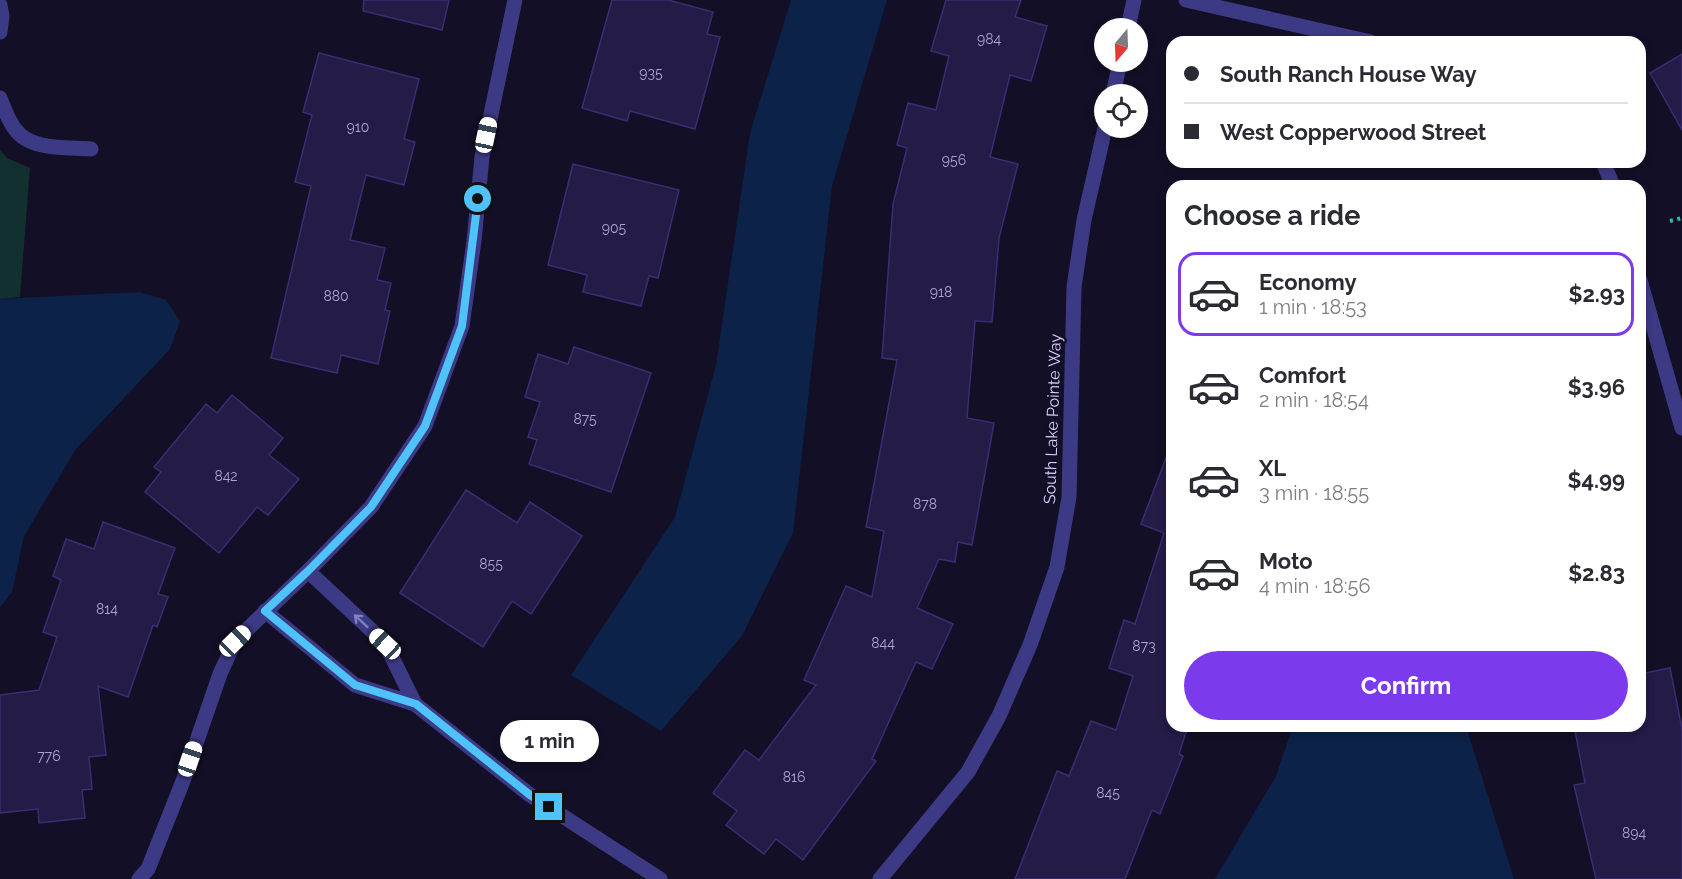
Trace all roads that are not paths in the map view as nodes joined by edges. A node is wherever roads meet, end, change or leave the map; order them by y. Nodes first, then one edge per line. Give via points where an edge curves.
1 (515, 0) edge
2 (1134, 0) edge
3 (1186, 0) edge
4 (0, 5) edge
5 (1130, 18) edge
6 (0, 32) edge
7 (1345, 36) edge
8 (0, 98) edge
9 (1103, 138) edge
10 (92, 149) dead end
11 (1646, 301) edge
12 (1682, 428) edge
13 (308, 571) junction
14 (265, 611) junction
15 (416, 704) junction
16 (140, 879) edge
17 (660, 879) edge
18 (880, 879) edge

1 - 13 street via 482,157 462,326 425,426 371,507
2 - 5 street
3 - 7 street
4 - 6 street
8 - 10 street via 15,130 30,141
9 - 18 street, South Lake Pointe Way via 1074,287 1069,496 1057,567 1030,645 999,716 968,772
11 - 12 street
13 - 14 street
15 -> 13 street via 385,644
14 - 15 street via 355,685
14 - 16 street via 235,641 148,869
15 - 17 street via 530,795

